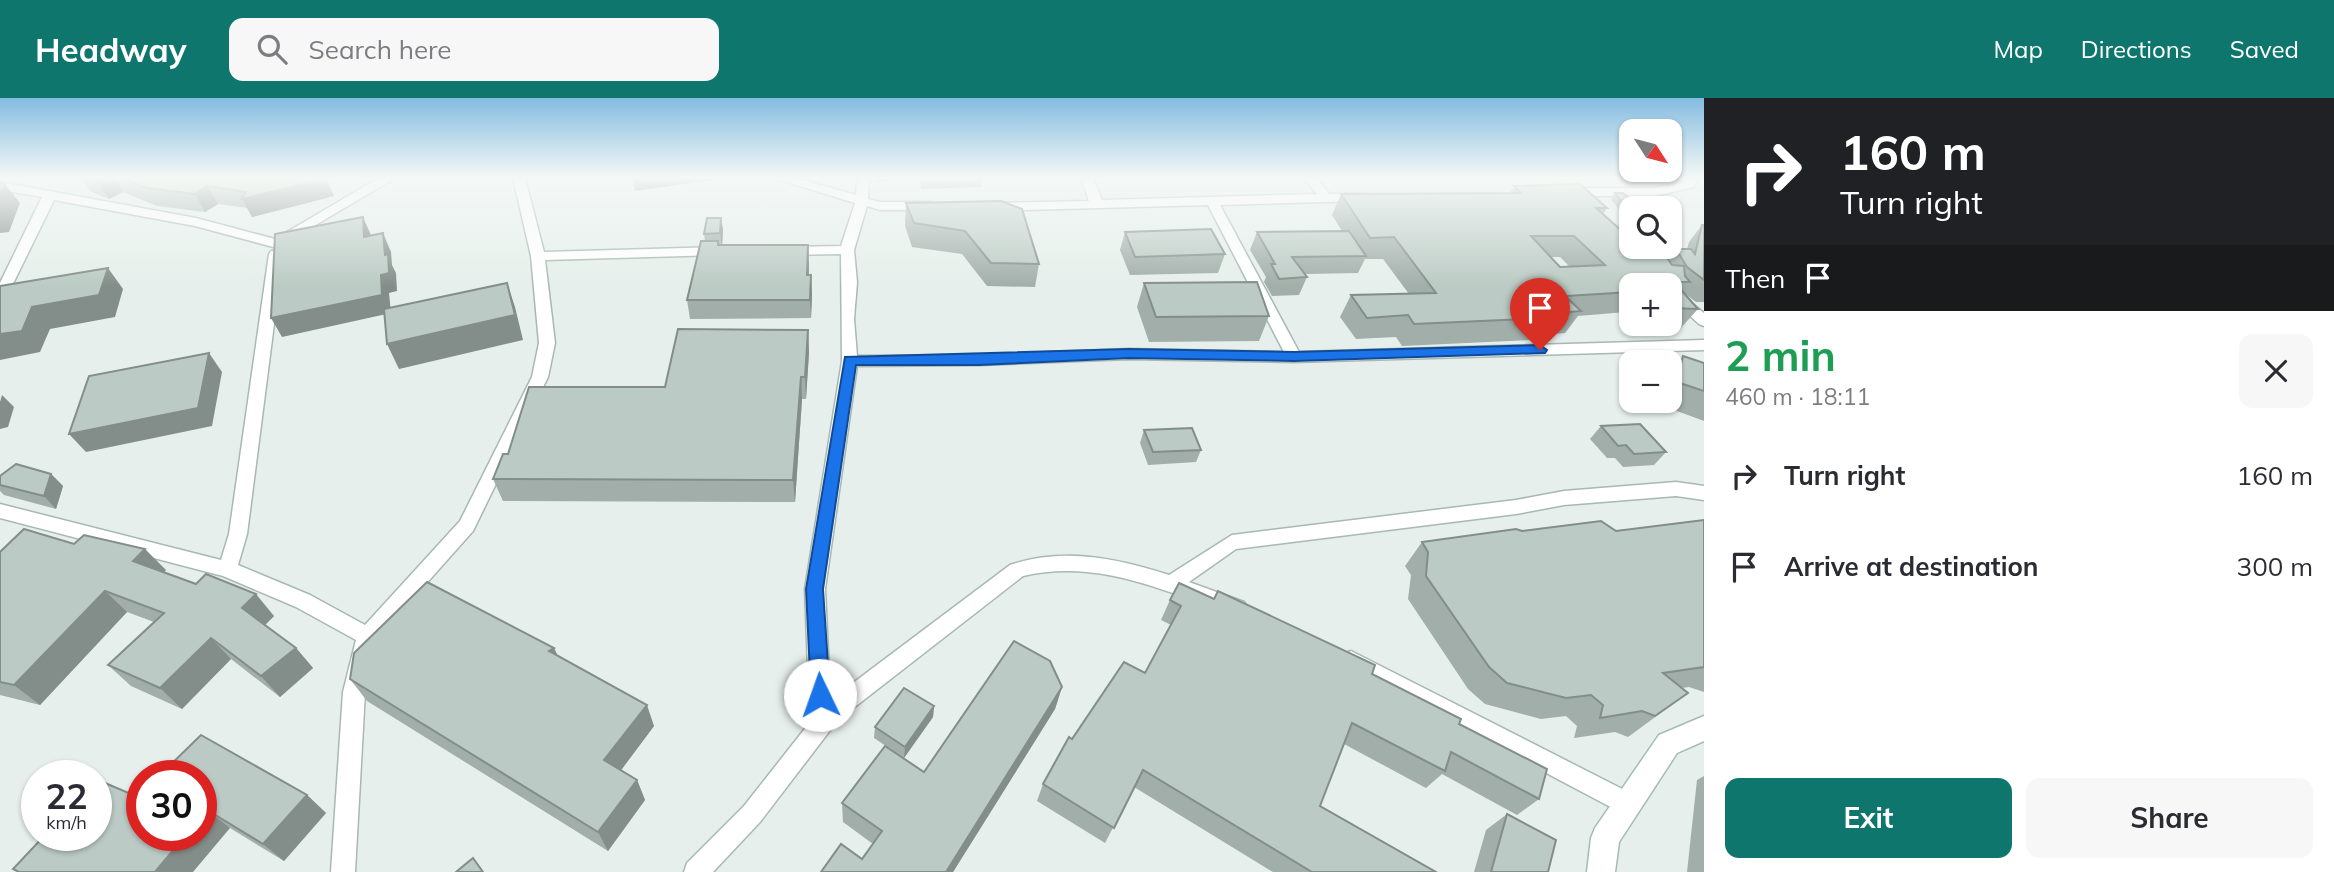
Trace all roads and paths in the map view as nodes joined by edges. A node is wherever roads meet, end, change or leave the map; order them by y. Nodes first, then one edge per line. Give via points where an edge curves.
1 (41, 214) edge
2 (153, 214) edge
3 (327, 214) edge
4 (528, 214) edge
5 (858, 214) edge
6 (1219, 214) edge
7 (277, 244) junction
8 (847, 250) junction
9 (740, 251) edge
10 (766, 251) edge
11 (538, 256) junction
12 (0, 296) edge
13 (1682, 302) edge
14 (1704, 321) edge
15 (1704, 345) edge
16 (1294, 357) junction
17 (850, 361) junction
18 (1704, 493) edge
19 (0, 510) edge
20 (227, 569) junction
21 (1172, 583) junction
22 (1260, 617) edge
23 (367, 636) junction
24 (1336, 653) edge
25 (830, 713) junction
26 (1704, 728) edge
27 (1628, 804) junction
28 (343, 872) edge
29 (696, 872) edge
30 (1601, 872) edge

1 - 12 street
2 - 7 street
3 - 7 street
4 - 11 street
5 - 8 street
6 - 16 street
7 - 20 street via 238,534
8 - 10 street
8 - 17 street
9 - 11 street
11 - 23 street via 547,343 540,377 467,526
13 - 14 street
15 - 16 street
16 - 17 street via 1129,354
17 - 25 street via 815,589 820,695
18 - 21 street via 1676,489 1564,498 1232,542
19 - 20 street
20 - 23 street via 303,601
21 - 22 street
21 - 25 street via 1088,562 1038,563 1017,570
23 - 28 street via 354,692
24 - 27 street
25 - 29 street via 752,814
26 - 27 street via 1668,744
27 - 30 street via 1605,838

